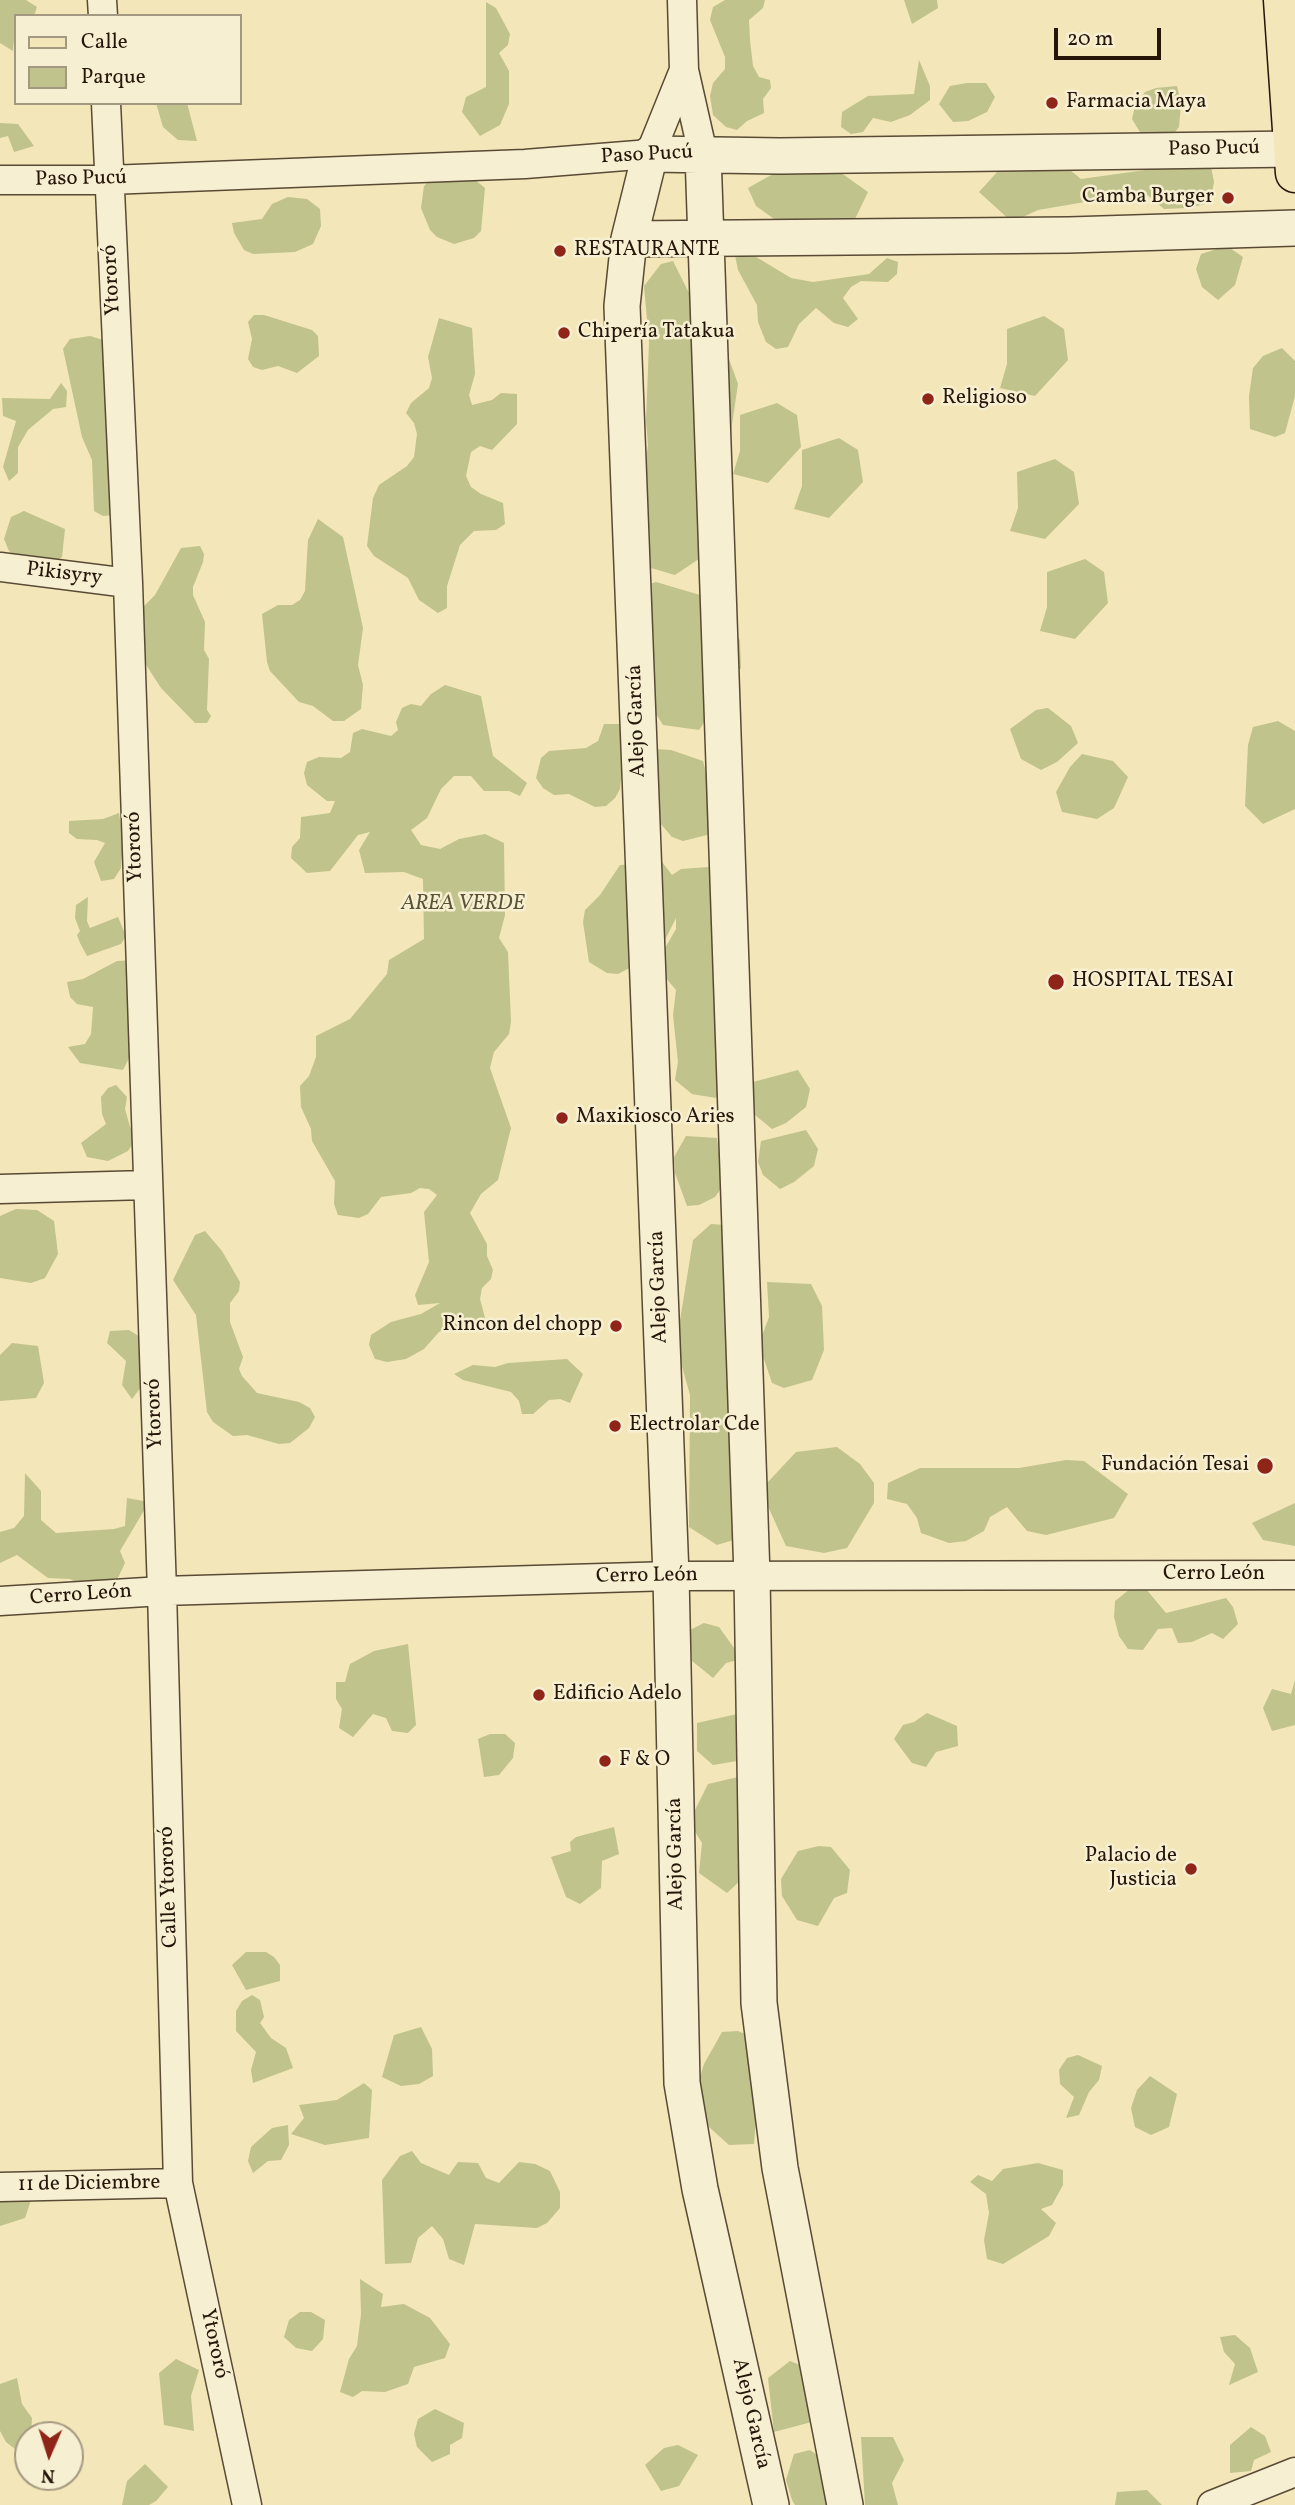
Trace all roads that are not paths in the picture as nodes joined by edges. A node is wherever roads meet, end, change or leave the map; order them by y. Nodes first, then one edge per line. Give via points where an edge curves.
1 (682, 0) edge
2 (1283, 0) edge
3 (684, 70) junction
4 (106, 105) edge
5 (703, 154) junction
6 (650, 155) junction
7 (1294, 157) edge
8 (0, 180) edge
9 (108, 180) junction
10 (1295, 228) edge
11 (706, 236) junction
12 (629, 239) junction
13 (0, 567) edge
14 (128, 583) junction
15 (147, 1185) junction
16 (0, 1189) edge
17 (1295, 1575) edge
18 (671, 1576) junction
19 (752, 1576) junction
20 (162, 1591) junction
21 (0, 1601) edge
22 (178, 2183) junction
23 (0, 2187) edge
24 (1295, 2472) edge
25 (247, 2505) edge
26 (771, 2505) edge
27 (845, 2505) edge
28 (1212, 2505) edge

1 - 3 street, Alejo García
2 - 7 main road
3 - 5 street, Alejo García
3 - 6 street, Alejo García
4 - 9 street, Ytororó
5 - 6 street, Paso Pucú
5 - 7 street, Paso Pucú
5 - 11 street, Alejo García
6 - 9 street, Paso Pucú
6 - 12 street, Alejo García
8 - 9 street, Paso Pucú
9 - 14 street, Ytororó
10 - 11 street via 1069,235
11 - 12 street
11 - 19 street, Alejo García
12 - 18 street, Alejo García via 622,306
13 - 14 street, Pikisyry
14 - 15 street, Ytororó
15 - 16 street
15 - 20 street, Ytororó
17 - 19 street, Cerro León
18 - 19 street, Cerro León
18 - 20 street, Cerro León
18 - 26 street, Alejo García via 682,2083 699,2189
19 - 27 street, Alejo García via 760,2003 780,2168
20 - 21 street, Cerro León
20 - 22 street, Calle Ytororó
22 - 23 street, 11 de Diciembre
22 - 25 street, Ytororó
24 - 28 street

